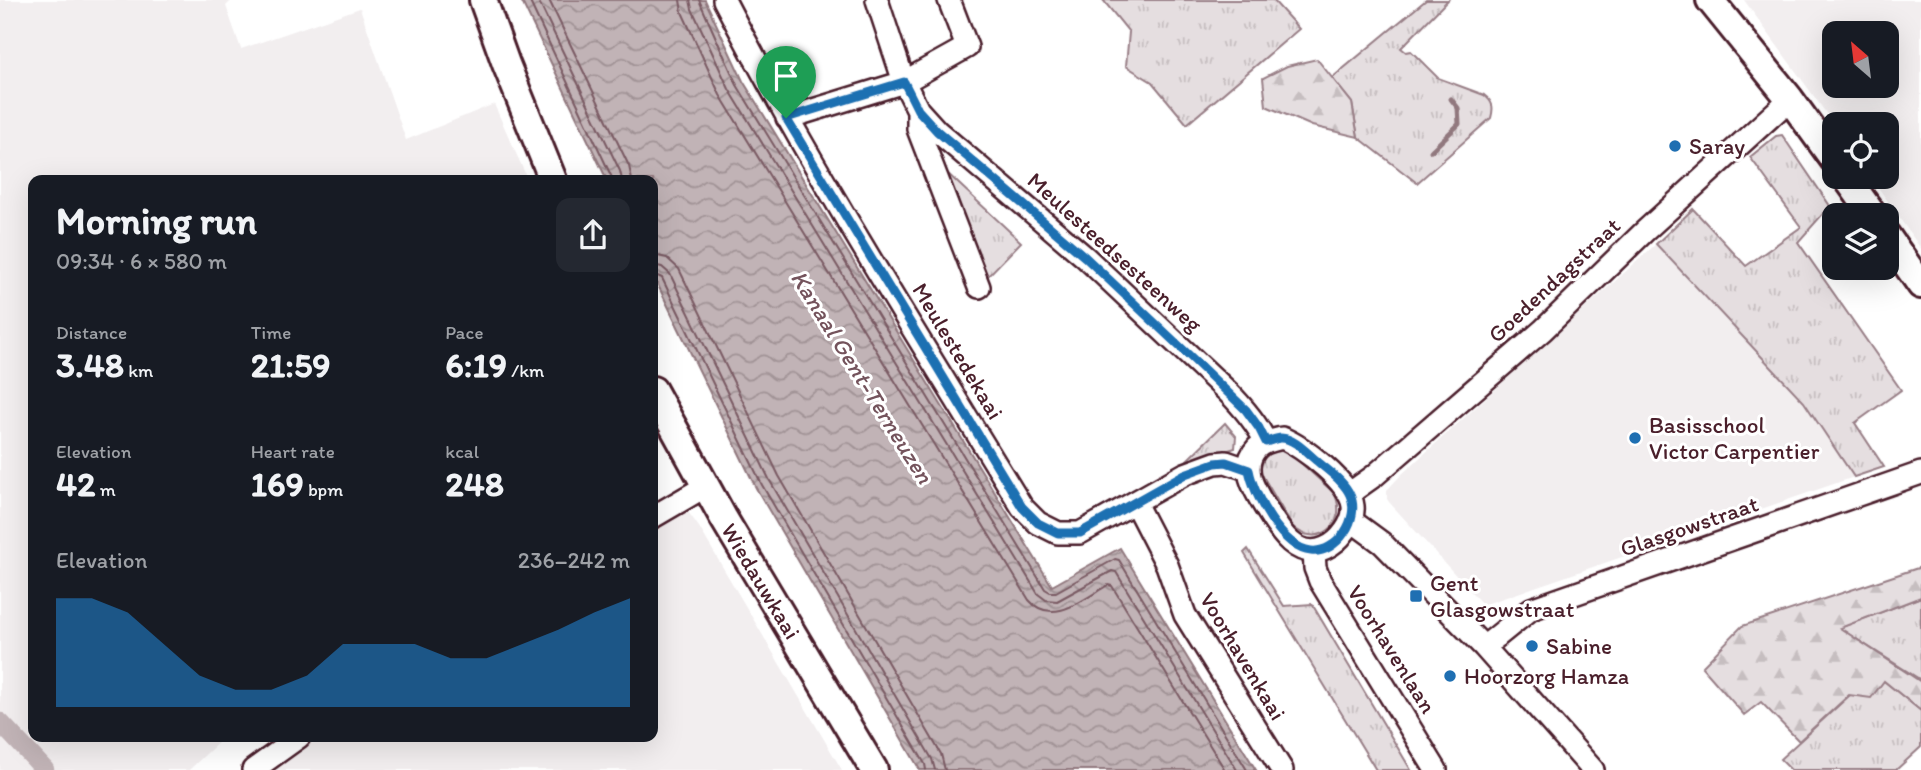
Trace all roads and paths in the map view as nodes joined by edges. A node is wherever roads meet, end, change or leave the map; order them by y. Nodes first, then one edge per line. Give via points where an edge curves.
1 (483, 0) edge
2 (724, 0) edge
3 (877, 0) edge
4 (949, 0) edge
5 (1710, 0) edge
6 (904, 82) junction
7 (1790, 99) junction
8 (918, 110) junction
9 (786, 118) junction
10 (1822, 143) edge
11 (551, 175) edge
12 (1899, 254) edge
13 (1921, 285) edge
14 (979, 287) dead end
15 (658, 399) edge
16 (1266, 442) junction
17 (1249, 470) junction
18 (1921, 473) edge
19 (706, 486) junction
20 (1349, 493) junction
21 (1138, 508) junction
22 (658, 514) edge
23 (1352, 520) junction
24 (1314, 552) junction
25 (1484, 647) junction
26 (292, 742) edge
27 (253, 770) edge
28 (874, 770) edge
29 (1282, 770) edge
30 (1436, 770) edge
31 (1592, 770) edge

1 - 11 main road
2 - 9 street, Meulestedekaai
3 - 6 street, Meulesteedsesteenweg
4 - 6 street via 967,47
5 - 7 main road
6 - 8 street, Meulesteedsesteenweg
6 - 9 street
7 - 10 main road
7 - 20 street, Goedendagstraat via 1543,330
8 - 14 street, Meulesteedsesteenweg via 918,129
8 - 16 street, Meulesteedsesteenweg via 1219,383 1246,410
9 - 21 street, Meulestedekaai via 1022,507 1038,523 1058,533 1080,533
12 - 13 main road
15 - 19 main road, Wiedauwkaai
16 - 17 street via 1256,449
16 - 20 street via 1282,438 1296,443
17 - 21 street, Meulestedekaai via 1215,463 1185,474
17 - 24 street via 1252,484 1281,534 1290,543
18 - 25 street, Glasgowstraat via 1531,609
19 - 22 street
19 - 28 main road, Wiedauwkaai
20 - 23 street
21 - 29 street, Voorhavenkaai via 1185,614
23 - 24 street via 1343,535
23 - 25 street via 1382,543
24 - 30 street, Voorhavenlaan via 1320,581
25 - 31 street
26 - 27 street

